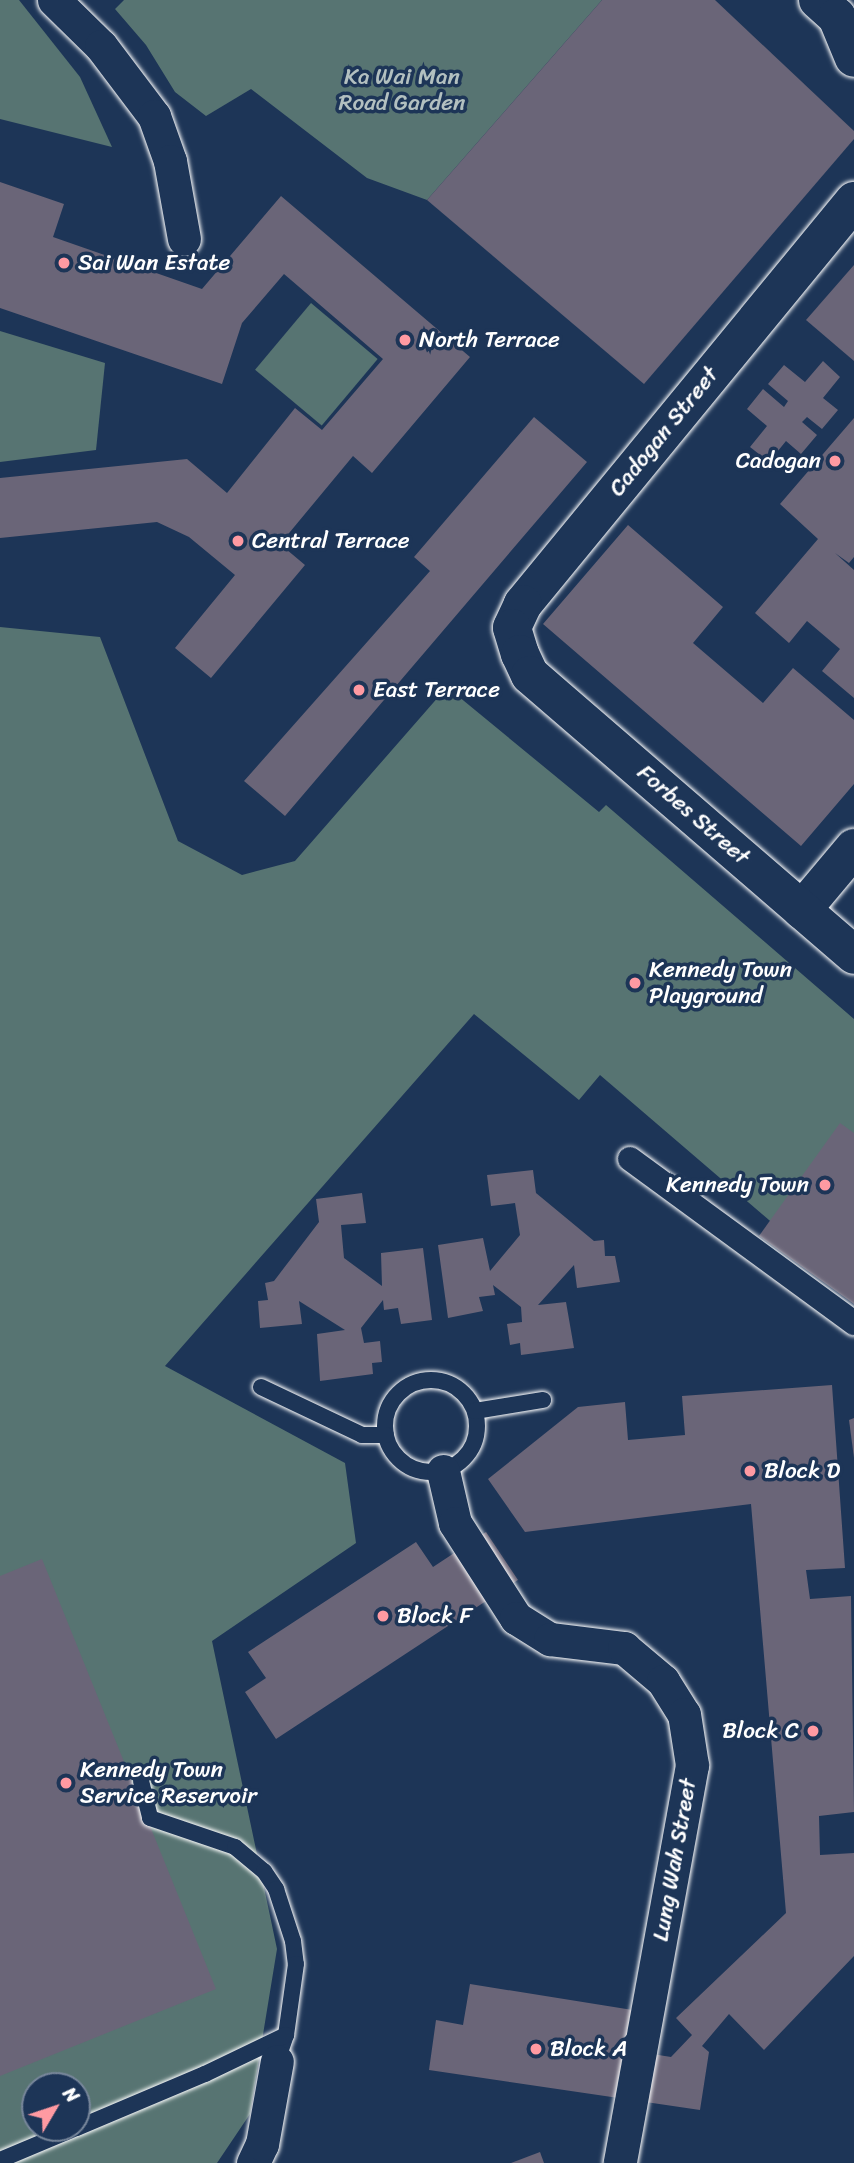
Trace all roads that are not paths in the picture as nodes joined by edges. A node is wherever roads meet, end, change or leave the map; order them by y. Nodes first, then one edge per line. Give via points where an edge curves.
1 (54, 0) edge
2 (836, 13) edge
3 (854, 58) edge
4 (854, 201) edge
5 (184, 239) dead end
6 (530, 675) joint
7 (854, 848) edge
8 (802, 910) junction
9 (854, 955) edge
10 (630, 1159) dead end
11 (854, 1323) edge
12 (261, 1387) dead end
13 (543, 1400) dead end
14 (475, 1411) junction
15 (386, 1435) junction
16 (443, 1471) junction
17 (141, 1781) dead end
18 (281, 2048) junction
19 (91, 2122) edge
20 (43, 2142) edge
21 (0, 2160) edge
22 (253, 2163) edge
23 (620, 2163) edge

1 - 5 street via 101,46 154,116 170,161
2 - 3 main road
4 - 6 main road, Cadogan Street via 523,604 512,628
6 - 8 main road, Forbes Street
7 - 8 main road
8 - 9 main road, Forbes Street
10 - 11 street
12 - 15 lane via 362,1435
13 - 14 lane
14 - 15 lane via 468,1397 442,1380 412,1383 390,1404
14 - 16 lane via 477,1433 468,1455
15 - 16 lane via 401,1460 428,1472
16 - 23 street, Lung Wah Street via 455,1523 516,1618 550,1639 624,1648 663,1682 684,1714 692,1765
17 - 18 lane via 150,1818 235,1847 257,1864 276,1889 296,1964
18 - 19 lane
18 - 22 street via 262,2144
20 - 21 lane

